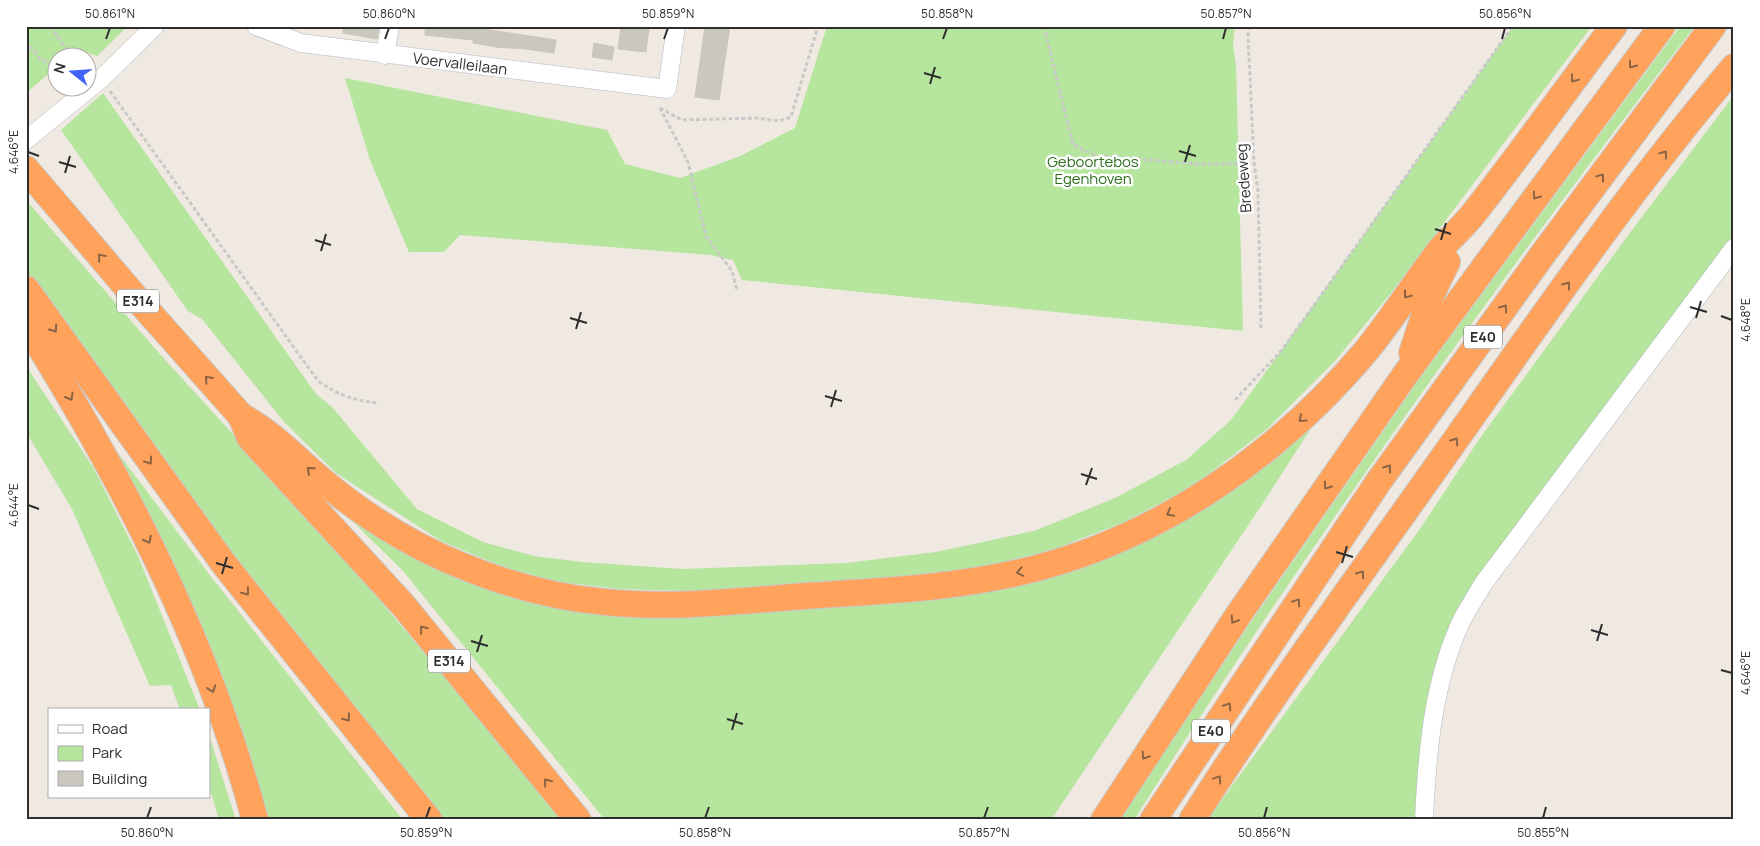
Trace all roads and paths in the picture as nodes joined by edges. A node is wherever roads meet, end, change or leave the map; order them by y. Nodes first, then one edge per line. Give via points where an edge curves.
1 (50, 26) edge
2 (155, 26) edge
3 (256, 26) edge
4 (390, 26) edge
5 (676, 26) edge
6 (818, 26) edge
7 (1044, 26) edge
8 (1250, 26) edge
9 (1513, 26) edge
10 (1614, 26) edge
11 (1662, 26) edge
12 (1731, 26) edge
13 (1709, 32) edge
14 (26, 41) edge
15 (66, 48) edge
16 (385, 55) junction
17 (48, 62) edge
18 (1734, 67) edge
19 (101, 79) junction
20 (660, 88) junction
21 (660, 108) junction
22 (26, 140) edge
23 (1254, 163) junction
24 (32, 176) edge
25 (1471, 217) junction
26 (1734, 248) edge
27 (26, 289) edge
28 (737, 290) dead end
29 (26, 324) edge
30 (1261, 329) dead end
31 (1405, 375) junction
32 (1235, 400) dead end
33 (379, 403) dead end
34 (241, 416) junction
35 (255, 820) edge
36 (429, 820) edge
37 (578, 820) edge
38 (1104, 820) edge
39 (1153, 820) edge
40 (1192, 820) edge
41 (1424, 820) edge

1 - 15 path
2 - 19 street
3 - 16 street, Voervalleilaan via 301,43
4 - 16 street
5 - 20 street
6 - 21 path via 791,117 778,121 757,118 682,120
7 - 23 path via 1073,145 1097,156 1201,164
8 - 23 path, Bredeweg
9 - 32 path via 1282,350
10 -> 25 highway
11 -> 31 highway, E40
12 - 13 highway
39 -> 13 highway, E40 via 1378,481
14 - 17 path via 40,58
16 - 20 street, Voervalleilaan
40 -> 18 highway via 1280,689 1518,352 1627,203
19 - 22 street
19 - 33 path via 318,381 342,396
20 - 21 path
21 - 28 path via 688,162 706,236 732,271
23 - 30 path, Bredeweg via 1258,191
34 -> 24 highway, E314
25 - 31 highway via 1431,295
25 -> 34 highway via 1443,247 1366,351 1306,415 1251,464 1187,504 1118,540 1038,568 976,581 705,603 605,602 551,594 458,564 408,540 327,485 263,428
26 - 41 street via 1483,584 1457,630 1445,662 1427,751
27 -> 36 highway via 224,564
29 -> 35 highway via 90,433 167,579 210,683
31 -> 38 highway, E40 via 1238,614
37 -> 34 highway, E314 via 403,605 250,438

